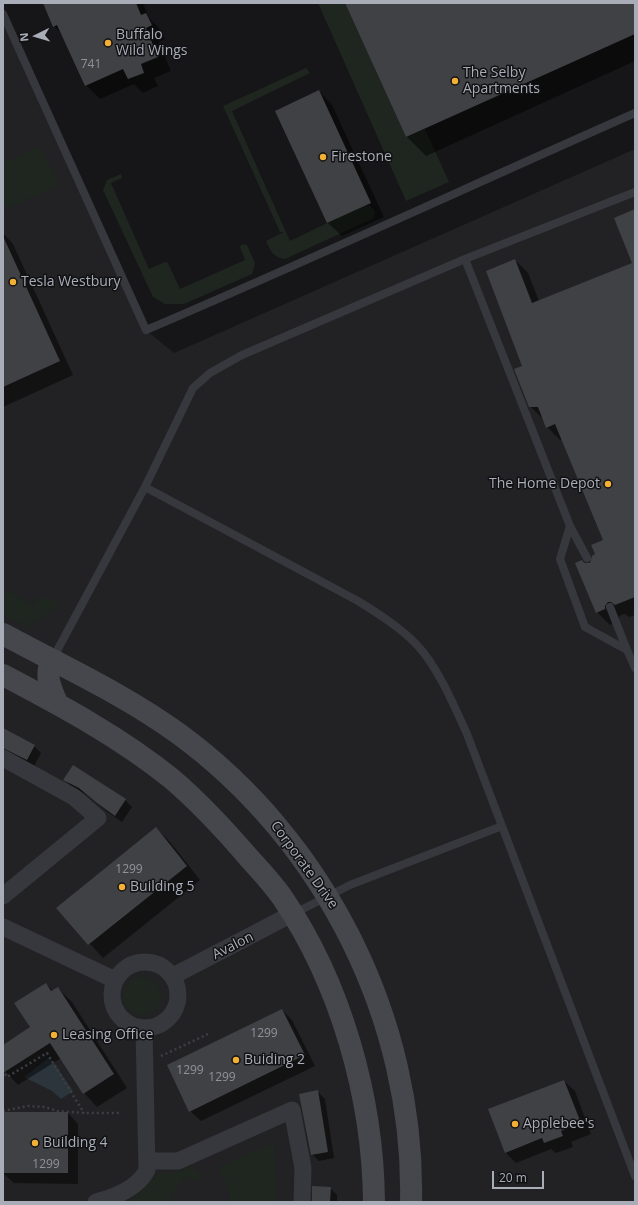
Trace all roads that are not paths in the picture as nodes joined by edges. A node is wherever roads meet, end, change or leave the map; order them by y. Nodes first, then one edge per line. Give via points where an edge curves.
1 (3, 14) edge
2 (635, 113) edge
3 (635, 192) edge
4 (466, 259) junction
5 (145, 487) junction
6 (570, 526) junction
7 (587, 558) dead end
8 (610, 607) dead end
9 (3, 634) edge
10 (627, 650) junction
11 (52, 660) junction
12 (635, 668) edge
13 (3, 675) edge
14 (57, 703) junction
15 (3, 758) edge
16 (502, 826) junction
17 (3, 896) edge
18 (328, 896) junction
19 (292, 914) junction
20 (3, 927) edge
21 (173, 976) junction
22 (115, 980) junction
23 (144, 1028) junction
24 (148, 1161) junction
25 (635, 1176) edge
26 (102, 1201) edge
27 (302, 1202) edge
28 (374, 1202) edge
29 (411, 1202) edge

1 - 2 lane via 146,330
3 - 4 lane
4 - 5 lane via 242,355 210,373 193,388
4 - 6 lane
5 - 11 lane
5 - 16 lane via 358,601 418,646 444,685 456,709
6 - 7 lane
6 - 10 lane via 560,559 585,627
8 - 10 lane
9 - 11 main road, Corporate Drive
10 - 12 lane
11 - 14 main road via 48,667 48,680
11 - 18 main road, Corporate Drive via 133,704 204,754 226,773 289,840
13 - 14 main road
14 - 19 main road via 106,731 173,780 235,842 272,884
15 - 17 street via 74,797 98,818
16 - 18 lane
16 - 25 lane
18 - 19 lane
18 - 29 main road, Corporate Drive via 341,917 371,982 387,1027 407,1132
19 - 21 street, Avalon
19 - 28 main road via 316,957 354,1054 367,1117
20 - 22 street
21 - 22 street via 156,963 141,962 126,967
21 - 23 street via 178,998 173,1011 163,1022
22 - 23 street via 112,996 119,1016 131,1024
23 - 24 street
24 - 26 street via 147,1170 138,1182
24 - 27 street via 178,1161 292,1110 303,1168

